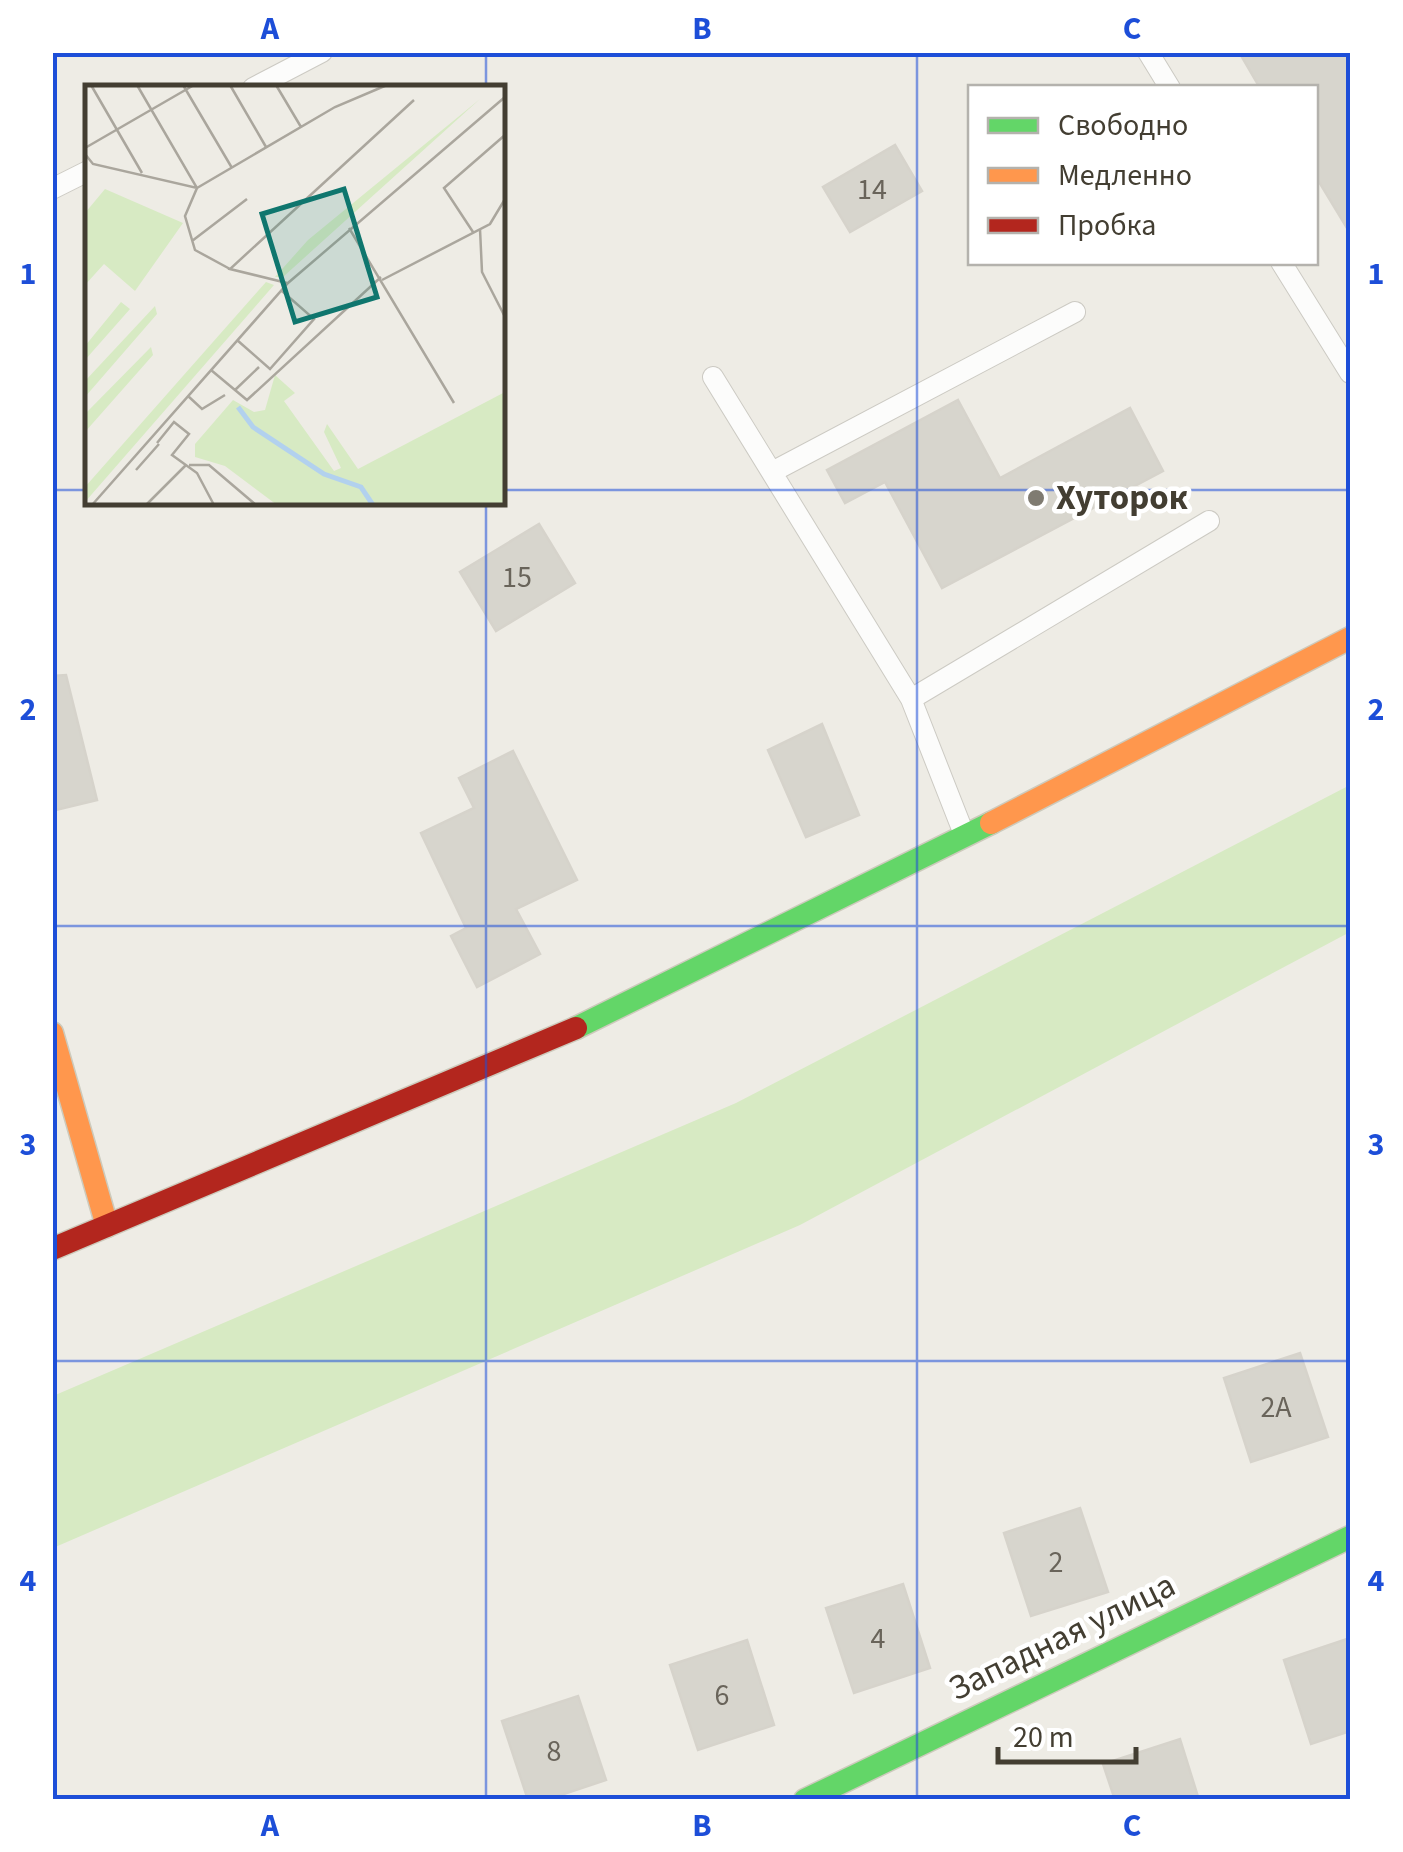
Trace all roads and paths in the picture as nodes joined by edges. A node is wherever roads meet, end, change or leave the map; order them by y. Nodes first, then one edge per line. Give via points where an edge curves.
1 (322, 52) edge
2 (1148, 52) edge
3 (259, 85) edge
4 (1168, 85) edge
5 (85, 172) edge
6 (52, 188) edge
7 (1283, 265) edge
8 (1075, 312) dead end
9 (1350, 373) edge
10 (713, 377) dead end
11 (772, 472) junction
12 (1210, 521) dead end
13 (1350, 638) edge
14 (911, 699) junction
15 (965, 836) junction
16 (52, 1033) edge
17 (107, 1226) junction
18 (52, 1249) edge
19 (1350, 1537) edge
20 (804, 1800) edge

1 - 3 lane
2 - 4 lane
5 - 6 lane
7 - 9 lane
8 - 11 lane
10 - 11 lane
11 - 14 lane
12 - 14 lane
13 - 15 street
14 - 15 lane
15 - 17 street via 543,1044
16 - 17 street
17 - 18 street
19 - 20 street, Западная улица

